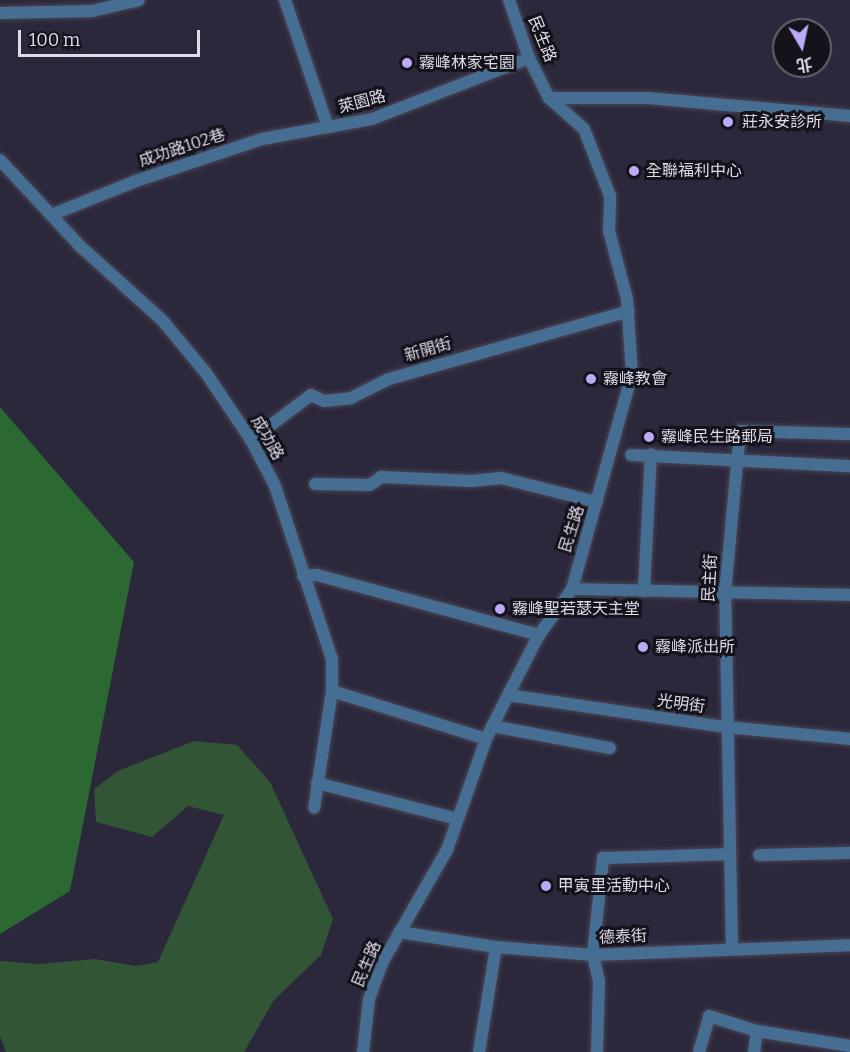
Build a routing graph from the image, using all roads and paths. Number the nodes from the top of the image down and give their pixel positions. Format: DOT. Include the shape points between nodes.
graph roads {
  1 [pos="139,0"];
  2 [pos="285,0"];
  3 [pos="509,0"];
  4 [pos="0,12"];
  5 [pos="529,58"];
  6 [pos="549,98"];
  7 [pos="850,116"];
  8 [pos="328,127"];
  9 [pos="0,160"];
  10 [pos="51,214"];
  11 [pos="629,311"];
  12 [pos="850,434"];
  13 [pos="251,440"];
  14 [pos="651,454"];
  15 [pos="631,455"];
  16 [pos="735,461"];
  17 [pos="850,466"];
  18 [pos="315,484"];
  19 [pos="597,502"];
  20 [pos="303,576"];
  21 [pos="572,589"];
  22 [pos="644,591"];
  23 [pos="725,592"];
  24 [pos="850,595"];
  25 [pos="539,635"];
  26 [pos="332,691"];
  27 [pos="508,695"];
  28 [pos="492,726"];
  29 [pos="726,727"];
  30 [pos="486,739"];
  31 [pos="850,739"];
  32 [pos="610,748"];
  33 [pos="317,783"];
  34 [pos="314,808"];
  35 [pos="457,819"];
  36 [pos="850,853"];
  37 [pos="728,854"];
  38 [pos="759,855"];
  39 [pos="399,932"];
  40 [pos="850,945"];
  41 [pos="496,947"];
  42 [pos="732,948"];
  43 [pos="593,956"];
  44 [pos="757,1031"];
  45 [pos="850,1046"];
  46 [pos="363,1052"];
  47 [pos="479,1052"];
  48 [pos="597,1052"];
  49 [pos="699,1052"];
  50 [pos="754,1052"];
  1 -- 4 [label="street" via="92,11"];
  2 -- 8 [label="street, 萊園路"];
  3 -- 5 [label="street, 民生路"];
  5 -- 6 [label="street, 民生路"];
  5 -- 8 [label="street, 萊園路" via="372,119"];
  6 -- 7 [label="street" via="648,98"];
  6 -- 11 [label="street, 民生路" via="584,129 600,166 610,196 609,231"];
  8 -- 10 [label="street, 成功路102巷" via="262,139"];
  9 -- 10 [label="street, 成功路"];
  10 -- 13 [label="street, 成功路" via="162,320 206,373"];
  11 -- 13 [label="street, 新開街" via="389,379 351,398 324,401 310,396"];
  11 -- 19 [label="street, 民生路" via="632,374"];
  12 -- 16 [label="street, 民主街" via="740,431"];
  13 -- 20 [label="street, 成功路" via="274,486"];
  14 -- 15 [label="street"];
  14 -- 16 [label="street"];
  14 -- 22 [label="street"];
  16 -- 17 [label="street"];
  16 -- 23 [label="street, 民主街"];
  18 -- 19 [label="street" via="370,485 381,477 472,481 501,477"];
  19 -- 21 [label="street, 民生路"];
  20 -- 25 [label="street" via="316,574"];
  20 -- 26 [label="street, 成功路" via="318,608 332,658"];
  21 -- 22 [label="street"];
  21 -- 25 [label="street, 民生路"];
  22 -- 23 [label="street"];
  23 -- 24 [label="street"];
  23 -- 29 [label="street, 民主街"];
  25 -- 27 [label="street, 民生路"];
  26 -- 30 [label="street"];
  26 -- 33 [label="street, 成功路"];
  27 -- 28 [label="street, 民生路"];
  27 -- 29 [label="street, 光明街"];
  28 -- 30 [label="street, 民生路"];
  28 -- 32 [label="street"];
  29 -- 31 [label="street, 光明街"];
  29 -- 37 [label="street, 民主街"];
  30 -- 35 [label="street, 民生路"];
  33 -- 34 [label="street, 成功路"];
  33 -- 35 [label="street"];
  35 -- 39 [label="street, 民生路" via="447,850"];
  36 -- 38 [label="street"];
  37 -- 42 [label="street, 民主街"];
  37 -- 43 [label="street" via="603,858"];
  39 -- 41 [label="street, 德泰街"];
  39 -- 46 [label="street, 民生路" via="369,999"];
  40 -- 42 [label="street, 德泰街"];
  41 -- 43 [label="street, 德泰街"];
  41 -- 47 [label="street"];
  42 -- 43 [label="street, 德泰街"];
  43 -- 48 [label="street" via="599,981"];
  44 -- 45 [label="street"];
  44 -- 49 [label="street" via="709,1016"];
  44 -- 50 [label="street"];
}
